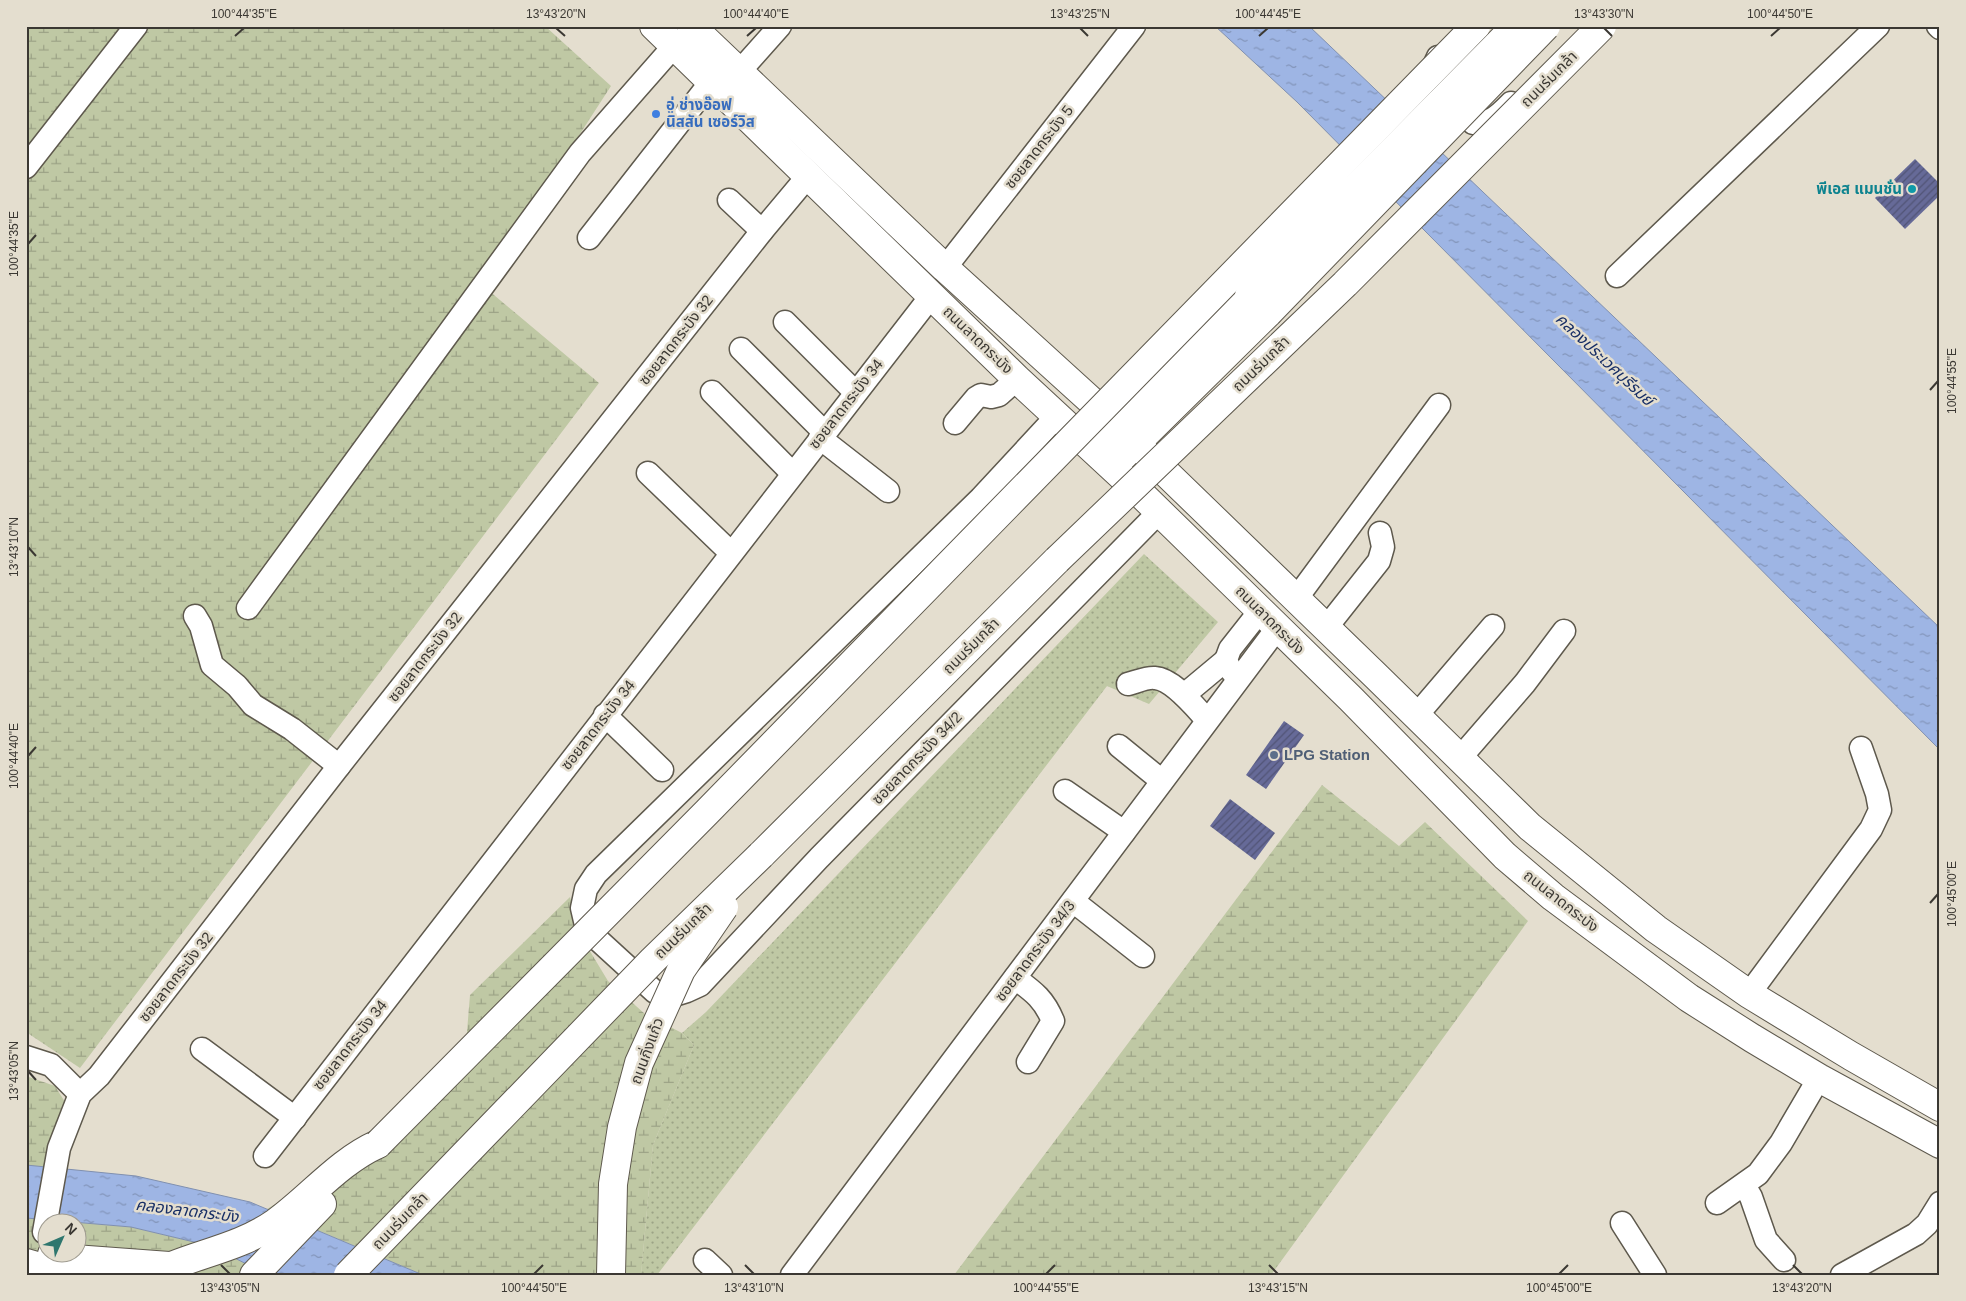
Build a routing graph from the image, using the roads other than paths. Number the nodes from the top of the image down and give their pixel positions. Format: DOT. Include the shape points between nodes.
graph roads {
  1 [pos="136,26"];
  2 [pos="654,26"];
  3 [pos="780,26"];
  4 [pos="1134,26"];
  5 [pos="1466,26"];
  6 [pos="1476,26"];
  7 [pos="1516,26"];
  8 [pos="1546,26"];
  9 [pos="1587,26"];
  10 [pos="1602,26"];
  11 [pos="1878,26"];
  12 [pos="682,36"];
  13 [pos="738,72"];
  14 [pos="711,82"];
  15 [pos="26,167"];
  16 [pos="808,176"];
  17 [pos="729,200"];
  18 [pos="762,231"];
  19 [pos="589,238"];
  20 [pos="945,268"];
  21 [pos="1617,276"];
  22 [pos="932,295"];
  23 [pos="1258,305"];
  24 [pos="786,322"];
  25 [pos="741,349"];
  26 [pos="1017,378"];
  27 [pos="712,392"];
  28 [pos="855,392"];
  29 [pos="1438,404"];
  30 [pos="1057,416"];
  31 [pos="955,423"];
  32 [pos="822,435"];
  33 [pos="1128,436"];
  34 [pos="1105,460"];
  35 [pos="648,473"];
  36 [pos="792,473"];
  37 [pos="888,491"];
  38 [pos="1158,512"];
  39 [pos="1380,533"];
  40 [pos="731,553"];
  41 [pos="1296,599"];
  42 [pos="248,608"];
  43 [pos="195,616"];
  44 [pos="1269,619"];
  45 [pos="1493,626"];
  46 [pos="1326,628"];
  47 [pos="1564,631"];
  48 [pos="1226,660"];
  49 [pos="1238,679"];
  50 [pos="1128,684"];
  51 [pos="1184,695"];
  52 [pos="605,716"];
  53 [pos="1416,716"];
  54 [pos="1207,720"];
  55 [pos="1119,746"];
  56 [pos="1861,748"];
  57 [pos="1460,758"];
  58 [pos="339,766"];
  59 [pos="662,770"];
  60 [pos="1162,781"];
  61 [pos="1065,791"];
  62 [pos="1530,827"];
  63 [pos="1124,832"];
  64 [pos="761,855"];
  65 [pos="1505,856"];
  66 [pos="1073,901"];
  67 [pos="1143,956"];
  68 [pos="1015,978"];
  69 [pos="1749,994"];
  70 [pos="202,1049"];
  71 [pos="26,1057"];
  72 [pos="1028,1062"];
  73 [pos="1819,1078"];
  74 [pos="80,1094"];
  75 [pos="1940,1106"];
  76 [pos="295,1118"];
  77 [pos="378,1144"];
  78 [pos="1940,1144"];
  79 [pos="266,1156"];
  80 [pos="1744,1185"];
  81 [pos="1940,1202"];
  82 [pos="1717,1204"];
  83 [pos="48,1214"];
  84 [pos="1622,1223"];
  85 [pos="1784,1260"];
  86 [pos="88,1261"];
  87 [pos="26,1263"];
  88 [pos="160,1270"];
  89 [pos="75,1275"];
  90 [pos="254,1275"];
  91 [pos="348,1275"];
  92 [pos="611,1275"];
  93 [pos="792,1275"];
  94 [pos="1655,1275"];
  95 [pos="1842,1275"];
  1 -- 15 [label="street"];
  2 -- 12 [label="main road, ถนนลาดกระบัง"];
  3 -- 13 [label="street"];
  4 -- 20 [label="street, ซอยลาดกระบัง 5"];
  5 -- 9 [label="street" via="1438,56 1432,70 1435,85 1473,123 1484,124 1497,117"];
  6 -- 77 [label="main road, bridge"];
  7 -- 23 [label="main road, bridge"];
  8 -- 23 [label="main road, bridge"];
  10 -- 64 [label="main road, ถนนร่มเกล้า, bridge" via="1345,284 1057,560"];
  11 -- 21 [label="street"];
  12 -- 13 [label="main road, ถนนลาดกระบัง"];
  12 -- 14 [label="main road, ถนนลาดกระบัง"];
  12 -- 42 [label="street" via="580,153"];
  13 -- 20 [label="main road, ถนนลาดกระบัง"];
  14 -- 16 [label="main road, ถนนลาดกระบัง"];
  14 -- 19 [label="street"];
  16 -- 18 [label="street, ซอยลาดกระบัง 32"];
  16 -- 22 [label="main road, ถนนลาดกระบัง"];
  17 -- 18 [label="street"];
  18 -- 58 [label="street, ซอยลาดกระบัง 32"];
  20 -- 33 [label="main road, ถนนลาดกระบัง"];
  22 -- 26 [label="main road, ถนนลาดกระบัง"];
  22 -- 28 [label="street, ซอยลาดกระบัง 34"];
  23 -- 33 [label="main road"];
  24 -- 28 [label="street"];
  25 -- 32 [label="street"];
  26 -- 30 [label="main road, ถนนลาดกระบัง"];
  26 -- 31 [label="street" via="999,395 976,398"];
  27 -- 36 [label="street"];
  28 -- 32 [label="street, ซอยลาดกระบัง 34"];
  29 -- 41 [label="street"];
  30 -- 34 [label="main road, ถนนลาดกระบัง"];
  30 -- 38 [label="street, ซอยลาดกระบัง 34/2" via="981,498 596,874 586,889 582,908 585,921 596,938 655,992 671,996 700,985 819,858"];
  32 -- 36 [label="street, ซอยลาดกระบัง 34"];
  32 -- 37 [label="street"];
  33 -- 34 [label="main road"];
  33 -- 41 [label="main road, ถนนลาดกระบัง"];
  34 -- 38 [label="main road, ถนนลาดกระบัง"];
  35 -- 40 [label="street"];
  36 -- 40 [label="street, ซอยลาดกระบัง 34"];
  38 -- 44 [label="main road, ถนนลาดกระบัง"];
  39 -- 46 [label="street" via="1383,548 1379,561"];
  40 -- 52 [label="street, ซอยลาดกระบัง 34"];
  41 -- 46 [label="main road, ถนนลาดกระบัง"];
  43 -- 58 [label="street" via="212,665 253,704 292,728"];
  44 -- 48 [label="street" via="1230,649"];
  44 -- 49 [label="street, ซอยลาดกระบัง 34/3"];
  44 -- 65 [label="main road, ถนนลาดกระบัง"];
  45 -- 53 [label="street"];
  46 -- 53 [label="main road, ถนนลาดกระบัง"];
  47 -- 57 [label="street" via="1525,683"];
  48 -- 49 [label="street"];
  48 -- 51 [label="street"];
  49 -- 54 [label="street, ซอยลาดกระบัง 34/3"];
  50 -- 51 [label="street" via="1154,677 1166,680"];
  51 -- 54 [label="street"];
  52 -- 59 [label="street"];
  52 -- 76 [label="street, ซอยลาดกระบัง 34"];
  53 -- 57 [label="main road, ถนนลาดกระบัง"];
  54 -- 60 [label="street, ซอยลาดกระบัง 34/3"];
  55 -- 60 [label="street"];
  56 -- 69 [label="street" via="1880,810 1871,828"];
  57 -- 62 [label="main road, ถนนลาดกระบัง"];
  58 -- 74 [label="street, ซอยลาดกระบัง 32" via="99,1076"];
  60 -- 63 [label="street, ซอยลาดกระบัง 34/3"];
  61 -- 63 [label="street"];
  62 -- 65 [label="main road"];
  62 -- 69 [label="main road, ถนนลาดกระบัง" via="1656,929"];
  63 -- 66 [label="street, ซอยลาดกระบัง 34/3"];
  64 -- 91 [label="main road, ถนนร่มเกล้า, bridge" via="653,960"];
  64 -- 92 [label="main road, ถนนกิ่งแก้ว, bridge" via="681,970 639,1063 622,1127 612,1184"];
  65 -- 73 [label="main road, ถนนลาดกระบัง" via="1553,897 1689,998"];
  66 -- 67 [label="street"];
  66 -- 68 [label="street, ซอยลาดกระบัง 34/3"];
  68 -- 72 [label="street" via="1038,995 1053,1021"];
  68 -- 93 [label="street, ซอยลาดกระบัง 34/3"];
  69 -- 75 [label="main road, ถนนลาดกระบัง"];
  70 -- 76 [label="street"];
  71 -- 74 [label="street" via="50,1064"];
  73 -- 78 [label="main road, ถนนลาดกระบัง"];
  73 -- 80 [label="street" via="1781,1143 1758,1174"];
  74 -- 83 [label="street, ซอยลาดกระบัง 32" via="59,1148"];
  76 -- 79 [label="street, ซอยลาดกระบัง 34"];
  77 -- 88 [label="main road" via="349,1161 275,1223 238,1244"];
  77 -- 90 [label="main road"];
  80 -- 82 [label="street"];
  80 -- 85 [label="street" via="1766,1240"];
  81 -- 95 [label="street" via="1927,1224 1916,1234"];
  84 -- 94 [label="street"];
  86 -- 88 [label="main road" via="148,1263"];
  87 -- 89 [label="main road"];
}
